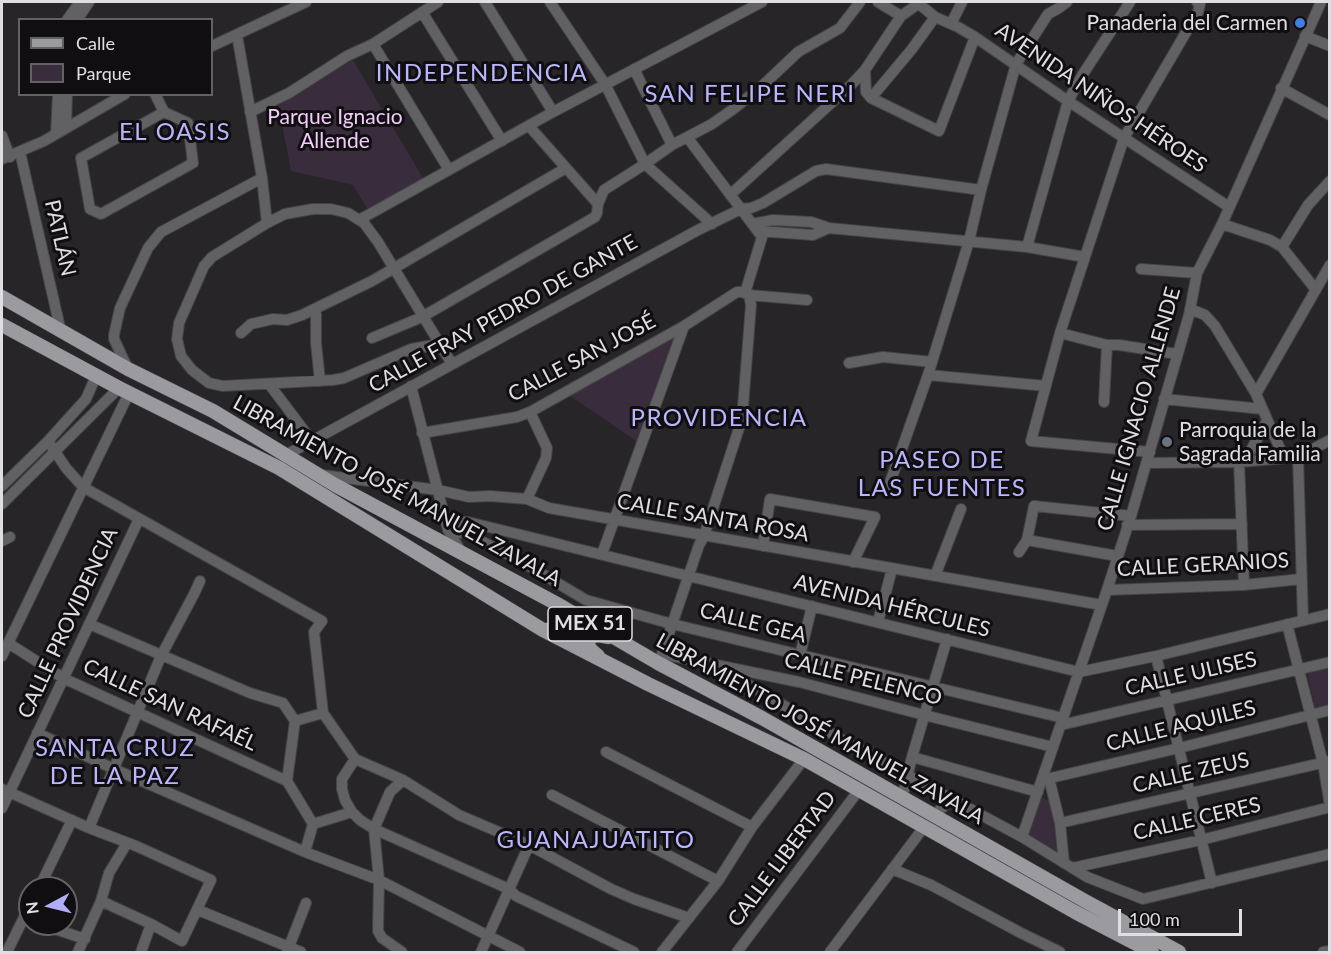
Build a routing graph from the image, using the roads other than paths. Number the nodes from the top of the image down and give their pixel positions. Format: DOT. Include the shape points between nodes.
graph roads {
  1 [pos="80,2"];
  2 [pos="89,2"];
  3 [pos="306,2"];
  4 [pos="438,2"];
  5 [pos="485,2"];
  6 [pos="550,2"];
  7 [pos="762,2"];
  8 [pos="860,2"];
  9 [pos="878,2"];
  10 [pos="962,2"];
  11 [pos="1130,2"];
  12 [pos="1197,2"];
  13 [pos="1321,2"];
  14 [pos="920,3"];
  15 [pos="1061,4"];
  16 [pos="422,12"];
  17 [pos="902,16"];
  18 [pos="935,17"];
  19 [pos="68,18"];
  20 [pos="78,18"];
  21 [pos="951,24"];
  22 [pos="237,35"];
  23 [pos="1305,36"];
  24 [pos="975,37"];
  25 [pos="373,44"];
  26 [pos="213,46"];
  27 [pos="1329,46"];
  28 [pos="1016,64"];
  29 [pos="634,69"];
  30 [pos="866,70"];
  31 [pos="605,84"];
  32 [pos="1281,88"];
  33 [pos="58,96"];
  34 [pos="67,96"];
  35 [pos="122,96"];
  36 [pos="156,96"];
  37 [pos="871,98"];
  38 [pos="1068,102"];
  39 [pos="164,112"];
  40 [pos="250,112"];
  41 [pos="553,112"];
  42 [pos="1329,116"];
  43 [pos="529,126"];
  44 [pos="61,131"];
  45 [pos="2,136"];
  46 [pos="687,137"];
  47 [pos="1124,138"];
  48 [pos="502,141"];
  49 [pos="672,145"];
  50 [pos="20,152"];
  51 [pos="6,158"];
  52 [pos="645,164"];
  53 [pos="566,168"];
  54 [pos="449,170"];
  55 [pos="262,178"];
  56 [pos="1329,181"];
  57 [pos="981,190"];
  58 [pos="730,195"];
  59 [pos="598,204"];
  60 [pos="1229,207"];
  61 [pos="741,209"];
  62 [pos="359,220"];
  63 [pos="267,223"];
  64 [pos="712,224"];
  65 [pos="1222,224"];
  66 [pos="755,228"];
  67 [pos="969,241"];
  68 [pos="1282,246"];
  69 [pos="1027,247"];
  70 [pos="1085,257"];
  71 [pos="1329,266"];
  72 [pos="394,269"];
  73 [pos="1141,269"];
  74 [pos="1197,273"];
  75 [pos="1316,290"];
  76 [pos="747,294"];
  77 [pos="2,297"];
  78 [pos="807,300"];
  79 [pos="316,309"];
  80 [pos="1190,309"];
  81 [pos="34,316"];
  82 [pos="423,317"];
  83 [pos="2,325"];
  84 [pos="684,326"];
  85 [pos="61,332"];
  86 [pos="241,333"];
  87 [pos="1060,333"];
  88 [pos="19,334"];
  89 [pos="372,338"];
  90 [pos="439,344"];
  91 [pos="1107,345"];
  92 [pos="1178,354"];
  93 [pos="932,362"];
  94 [pos="849,363"];
  95 [pos="452,364"];
  96 [pos="128,369"];
  97 [pos="928,375"];
  98 [pos="96,376"];
  99 [pos="320,381"];
  100 [pos="269,384"];
  101 [pos="411,386"];
  102 [pos="1046,386"];
  103 [pos="124,390"];
  104 [pos="1256,394"];
  105 [pos="1164,399"];
  106 [pos="1104,402"];
  107 [pos="1262,409"];
  108 [pos="530,412"];
  109 [pos="1267,421"];
  110 [pos="422,433"];
  111 [pos="1329,440"];
  112 [pos="48,441"];
  113 [pos="312,441"];
  114 [pos="54,451"];
  115 [pos="286,455"];
  116 [pos="1298,457"];
  117 [pos="1148,458"];
  118 [pos="1284,458"];
  119 [pos="1242,461"];
  120 [pos="20,468"];
  121 [pos="318,474"];
  122 [pos="29,477"];
  123 [pos="3,484"];
  124 [pos="82,487"];
  125 [pos="438,490"];
  126 [pos="886,491"];
  127 [pos="527,499"];
  128 [pos="2,504"];
  129 [pos="960,509"];
  130 [pos="139,519"];
  131 [pos="615,520"];
  132 [pos="1129,521"];
  133 [pos="1242,524"];
  134 [pos="447,526"];
  135 [pos="704,536"];
  136 [pos="1027,540"];
  137 [pos="763,546"];
  138 [pos="1019,552"];
  139 [pos="462,554"];
  140 [pos="602,554"];
  141 [pos="1117,556"];
  142 [pos="853,562"];
  143 [pos="892,569"];
  144 [pos="688,576"];
  145 [pos="935,576"];
  146 [pos="1301,579"];
  147 [pos="200,580"];
  148 [pos="1244,585"];
  149 [pos="1107,590"];
  150 [pos="559,605"];
  151 [pos="1102,605"];
  152 [pos="812,606"];
  153 [pos="1329,614"];
  154 [pos="1303,620"];
  155 [pos="878,622"];
  156 [pos="89,624"];
  157 [pos="672,624"];
  158 [pos="1287,624"];
  159 [pos="543,630"];
  160 [pos="614,638"];
  161 [pos="947,639"];
  162 [pos="8,643"];
  163 [pos="800,655"];
  164 [pos="2,656"];
  165 [pos="161,656"];
  166 [pos="1156,656"];
  167 [pos="660,658"];
  168 [pos="604,661"];
  169 [pos="1329,662"];
  170 [pos="713,664"];
  171 [pos="1297,669"];
  172 [pos="1078,672"];
  173 [pos="63,678"];
  174 [pos="933,687"];
  175 [pos="1167,700"];
  176 [pos="1329,710"];
  177 [pos="138,712"];
  178 [pos="323,713"];
  179 [pos="924,715"];
  180 [pos="1311,715"];
  181 [pos="295,721"];
  182 [pos="1062,721"];
  183 [pos="37,733"];
  184 [pos="1053,747"];
  185 [pos="1179,748"];
  186 [pos="606,752"];
  187 [pos="912,757"];
  188 [pos="355,759"];
  189 [pos="804,759"];
  190 [pos="1326,762"];
  191 [pos="114,769"];
  192 [pos="907,775"];
  193 [pos="1046,779"];
  194 [pos="404,780"];
  195 [pos="287,781"];
  196 [pos="859,790"];
  197 [pos="5,791"];
  198 [pos="1038,792"];
  199 [pos="1190,793"];
  200 [pos="552,795"];
  201 [pos="902,798"];
  202 [pos="952,799"];
  203 [pos="1329,806"];
  204 [pos="2,808"];
  205 [pos="352,812"];
  206 [pos="933,816"];
  207 [pos="72,820"];
  208 [pos="1060,823"];
  209 [pos="313,824"];
  210 [pos="752,827"];
  211 [pos="924,827"];
  212 [pos="89,828"];
  213 [pos="374,829"];
  214 [pos="1022,837"];
  215 [pos="1201,840"];
  216 [pos="127,843"];
  217 [pos="529,845"];
  218 [pos="305,852"];
  219 [pos="1329,854"];
  220 [pos="1068,866"];
  221 [pos="892,869"];
  222 [pos="45,876"];
  223 [pos="378,880"];
  224 [pos="718,881"];
  225 [pos="1212,883"];
  226 [pos="509,889"];
  227 [pos="101,901"];
  228 [pos="306,903"];
  229 [pos="198,910"];
  230 [pos="689,918"];
  231 [pos="151,924"];
  232 [pos="18,934"];
  233 [pos="76,936"];
  234 [pos="488,936"];
  235 [pos="85,939"];
  236 [pos="288,950"];
  237 [pos="1329,951"];
  238 [pos="7,952"];
  239 [pos="78,952"];
  240 [pos="141,952"];
  241 [pos="301,952"];
  242 [pos="402,952"];
  243 [pos="481,952"];
  244 [pos="520,952"];
  245 [pos="634,952"];
  246 [pos="662,952"];
  247 [pos="736,952"];
  248 [pos="830,952"];
  249 [pos="1060,952"];
  250 [pos="1152,952"];
  251 [pos="1179,952"];
  252 [pos="1323,952"];
  1 -- 19 [label="street"];
  2 -- 20 [label="street"];
  3 -- 22 [label="street"];
  4 -- 16 [label="street"];
  5 -- 41 [label="street"];
  6 -- 31 [label="street"];
  7 -- 29 [label="street"];
  8 -- 46 [label="street" via="840,28 798,52 732,110"];
  9 -- 17 [label="street"];
  10 -- 21 [label="street"];
  11 -- 38 [label="street"];
  12 -- 47 [label="street" via="1198,12"];
  13 -- 23 [label="street, CALLE IGNACIO ALLENDE"];
  14 -- 17 [label="street"];
  14 -- 18 [label="street, AVENIDA NIÑOS HÉROES"];
  15 -- 28 [label="street" via="1048,14"];
  16 -- 25 [label="street"];
  16 -- 48 [label="street"];
  17 -- 30 [label="street"];
  18 -- 21 [label="street, AVENIDA NIÑOS HÉROES"];
  18 -- 37 [label="street"];
  21 -- 24 [label="street, AVENIDA NIÑOS HÉROES"];
  22 -- 26 [label="street"];
  22 -- 40 [label="street"];
  23 -- 27 [label="street"];
  23 -- 32 [label="street, CALLE IGNACIO ALLENDE"];
  24 -- 28 [label="street, AVENIDA NIÑOS HÉROES"];
  24 -- 37 [label="street" via="939,131"];
  25 -- 40 [label="street"];
  25 -- 54 [label="street"];
  28 -- 38 [label="street, AVENIDA NIÑOS HÉROES"];
  28 -- 57 [label="street"];
  29 -- 31 [label="street"];
  29 -- 49 [label="street"];
  30 -- 37 [label="street" via="866,92"];
  30 -- 58 [label="street"];
  31 -- 41 [label="street"];
  31 -- 52 [label="street"];
  32 -- 42 [label="street"];
  32 -- 60 [label="street, CALLE IGNACIO ALLENDE"];
  33 -- 44 [label="street"];
  34 -- 44 [label="street"];
  35 -- 44 [label="street"];
  36 -- 39 [label="street"];
  38 -- 47 [label="street, AVENIDA NIÑOS HÉROES"];
  38 -- 69 [label="street"];
  39 -- 39 [label="street" via="81,158 90,209 101,214 193,163 188,123"];
  40 -- 55 [label="street"];
  41 -- 43 [label="street"];
  43 -- 48 [label="street"];
  43 -- 53 [label="street"];
  44 -- 50 [label="street"];
  45 -- 51 [label="street"];
  46 -- 49 [label="street"];
  46 -- 58 [label="street"];
  47 -- 60 [label="street, AVENIDA NIÑOS HÉROES"];
  47 -- 70 [label="street"];
  48 -- 54 [label="street"];
  49 -- 52 [label="street"];
  50 -- 51 [label="street"];
  50 -- 85 [label="street, PATLÁN"];
  52 -- 59 [label="street" via="604,190"];
  52 -- 64 [label="street"];
  53 -- 59 [label="street"];
  53 -- 72 [label="street"];
  54 -- 62 [label="street"];
  55 -- 63 [label="street"];
  55 -- 96 [label="street" via="161,232 148,248 120,308 114,334"];
  56 -- 68 [label="street"];
  57 -- 61 [label="street, CALLE FRAY PEDRO DE GANTE" via="826,169 763,203"];
  57 -- 67 [label="street"];
  58 -- 61 [label="street"];
  59 -- 82 [label="street" via="595,217"];
  60 -- 65 [label="street, CALLE IGNACIO ALLENDE"];
  61 -- 64 [label="street, CALLE FRAY PEDRO DE GANTE"];
  61 -- 66 [label="street"];
  62 -- 63 [label="street" via="348,213 313,209 285,214"];
  62 -- 72 [label="street"];
  63 -- 100 [label="street" via="212,257 204,267 179,323 177,339 181,356 209,382 223,386"];
  64 -- 95 [label="street, CALLE FRAY PEDRO DE GANTE"];
  65 -- 68 [label="street"];
  65 -- 74 [label="street, CALLE IGNACIO ALLENDE"];
  66 -- 67 [label="street" via="772,220 811,222 828,228"];
  66 -- 76 [label="street" via="762,237"];
  67 -- 69 [label="street"];
  67 -- 93 [label="street"];
  68 -- 75 [label="street"];
  69 -- 70 [label="street"];
  70 -- 87 [label="street"];
  71 -- 75 [label="street"];
  72 -- 79 [label="street"];
  72 -- 82 [label="street"];
  73 -- 74 [label="street"];
  74 -- 80 [label="street, CALLE IGNACIO ALLENDE"];
  75 -- 104 [label="street"];
  76 -- 78 [label="street"];
  76 -- 84 [label="street, CALLE SAN JOSÉ" via="737,292"];
  76 -- 135 [label="street" via="752,305 742,419"];
  77 -- 81 [label="main road, LIBRAMIENTO JOSÉ MANUEL ZAVALA / MEX 51"];
  79 -- 86 [label="street" via="287,320 251,324"];
  79 -- 99 [label="street"];
  80 -- 92 [label="street, CALLE IGNACIO ALLENDE"];
  80 -- 104 [label="street" via="1205,315 1215,326"];
  81 -- 85 [label="main road, LIBRAMIENTO JOSÉ MANUEL ZAVALA / MEX 51"];
  81 -- 88 [label="main road" via="20,321"];
  82 -- 89 [label="street"];
  82 -- 90 [label="street"];
  83 -- 88 [label="main road, LIBRAMIENTO JOSÉ MANUEL ZAVALA / MEX 51"];
  84 -- 108 [label="street, CALLE SAN JOSÉ"];
  84 -- 131 [label="street"];
  85 -- 96 [label="main road, LIBRAMIENTO JOSÉ MANUEL ZAVALA / MEX 51"];
  87 -- 91 [label="street"];
  87 -- 102 [label="street"];
  88 -- 98 [label="main road, LIBRAMIENTO JOSÉ MANUEL ZAVALA / MEX 51"];
  90 -- 95 [label="street"];
  90 -- 99 [label="street" via="411,349 345,378"];
  91 -- 92 [label="street"];
  91 -- 106 [label="street"];
  92 -- 105 [label="street, CALLE IGNACIO ALLENDE"];
  93 -- 94 [label="street" via="883,357"];
  93 -- 97 [label="street"];
  95 -- 101 [label="street, CALLE FRAY PEDRO DE GANTE"];
  96 -- 115 [label="main road, LIBRAMIENTO JOSÉ MANUEL ZAVALA / MEX 51" via="213,411"];
  97 -- 102 [label="street"];
  97 -- 126 [label="street"];
  98 -- 103 [label="main road, LIBRAMIENTO JOSÉ MANUEL ZAVALA / MEX 51"];
  98 -- 112 [label="street" via="86,399"];
  99 -- 100 [label="street"];
  100 -- 113 [label="street"];
  101 -- 110 [label="street"];
  101 -- 113 [label="street, CALLE FRAY PEDRO DE GANTE"];
  102 -- 117 [label="street" via="1031,441"];
  103 -- 114 [label="street"];
  103 -- 124 [label="street"];
  103 -- 159 [label="main road, LIBRAMIENTO JOSÉ MANUEL ZAVALA / MEX 51" via="279,468"];
  104 -- 107 [label="street"];
  105 -- 107 [label="street"];
  105 -- 117 [label="street, CALLE IGNACIO ALLENDE"];
  107 -- 109 [label="street"];
  108 -- 110 [label="street, CALLE SAN JOSÉ"];
  108 -- 127 [label="street" via="547,448"];
  109 -- 118 [label="street"];
  109 -- 119 [label="street"];
  110 -- 125 [label="street"];
  111 -- 116 [label="street"];
  112 -- 114 [label="street"];
  112 -- 120 [label="street"];
  113 -- 115 [label="street, CALLE FRAY PEDRO DE GANTE"];
  114 -- 122 [label="street"];
  114 -- 124 [label="street"];
  115 -- 121 [label="main road, LIBRAMIENTO JOSÉ MANUEL ZAVALA / MEX 51"];
  116 -- 118 [label="street"];
  116 -- 146 [label="street"];
  117 -- 119 [label="street"];
  117 -- 132 [label="street, CALLE IGNACIO ALLENDE"];
  118 -- 119 [label="street"];
  119 -- 133 [label="street"];
  120 -- 122 [label="street"];
  120 -- 123 [label="street"];
  121 -- 125 [label="street, CALLE SANTA ROSA"];
  121 -- 139 [label="main road, LIBRAMIENTO JOSÉ MANUEL ZAVALA / MEX 51"];
  122 -- 128 [label="street"];
  124 -- 130 [label="street"];
  124 -- 162 [label="street"];
  125 -- 127 [label="street, CALLE SANTA ROSA" via="469,497"];
  125 -- 134 [label="street"];
  127 -- 131 [label="street, CALLE SANTA ROSA" via="549,508"];
  129 -- 145 [label="street"];
  130 -- 156 [label="street, CALLE PROVIDENCIA"];
  130 -- 178 [label="street" via="322,621 314,632"];
  131 -- 135 [label="street, CALLE SANTA ROSA"];
  131 -- 140 [label="street"];
  132 -- 133 [label="street"];
  132 -- 136 [label="street" via="1034,506"];
  132 -- 141 [label="street, CALLE IGNACIO ALLENDE"];
  133 -- 148 [label="street"];
  134 -- 139 [label="street"];
  134 -- 140 [label="street, AVENIDA HÉRCULES" via="468,522"];
  134 -- 157 [label="street, CALLE GEA" via="517,559 586,600"];
  135 -- 137 [label="street, CALLE SANTA ROSA"];
  135 -- 144 [label="street"];
  136 -- 138 [label="street"];
  136 -- 141 [label="street"];
  137 -- 142 [label="street, CALLE SANTA ROSA"];
  137 -- 142 [label="street" via="770,499 875,517"];
  139 -- 150 [label="main road, LIBRAMIENTO JOSÉ MANUEL ZAVALA / MEX 51"];
  140 -- 144 [label="street, AVENIDA HÉRCULES"];
  141 -- 149 [label="street, CALLE IGNACIO ALLENDE"];
  142 -- 143 [label="street, CALLE SANTA ROSA"];
  143 -- 145 [label="street, CALLE SANTA ROSA"];
  143 -- 155 [label="street"];
  144 -- 152 [label="street, AVENIDA HÉRCULES"];
  144 -- 157 [label="street"];
  145 -- 151 [label="street, CALLE SANTA ROSA"];
  146 -- 148 [label="street, CALLE GERANIOS"];
  146 -- 154 [label="street"];
  147 -- 165 [label="street"];
  148 -- 149 [label="street, CALLE GERANIOS"];
  149 -- 151 [label="street, CALLE IGNACIO ALLENDE"];
  150 -- 159 [label="main road" via="566,615 566,626"];
  150 -- 160 [label="main road, LIBRAMIENTO JOSÉ MANUEL ZAVALA / MEX 51"];
  151 -- 172 [label="street, CALLE IGNACIO ALLENDE"];
  152 -- 155 [label="street, AVENIDA HÉRCULES"];
  152 -- 163 [label="street"];
  153 -- 154 [label="street, AVENIDA HÉRCULES"];
  154 -- 158 [label="street, AVENIDA HÉRCULES"];
  155 -- 161 [label="street, AVENIDA HÉRCULES"];
  156 -- 165 [label="street"];
  156 -- 173 [label="street, CALLE PROVIDENCIA"];
  157 -- 163 [label="street, CALLE GEA"];
  157 -- 167 [label="street"];
  158 -- 166 [label="street, AVENIDA HÉRCULES"];
  158 -- 171 [label="street"];
  159 -- 168 [label="main road, LIBRAMIENTO JOSÉ MANUEL ZAVALA / MEX 51"];
  160 -- 167 [label="main road, LIBRAMIENTO JOSÉ MANUEL ZAVALA / MEX 51"];
  160 -- 168 [label="main road" via="597,635 587,641"];
  161 -- 172 [label="street, AVENIDA HÉRCULES"];
  161 -- 174 [label="street"];
  162 -- 164 [label="street"];
  162 -- 173 [label="street, CALLE SAN RAFAÉL"];
  163 -- 174 [label="street, CALLE GEA"];
  165 -- 177 [label="street"];
  165 -- 181 [label="street" via="283,703"];
  166 -- 172 [label="street, AVENIDA HÉRCULES"];
  166 -- 175 [label="street"];
  167 -- 170 [label="street, CALLE PELENCO"];
  167 -- 201 [label="main road, LIBRAMIENTO JOSÉ MANUEL ZAVALA / MEX 51"];
  168 -- 189 [label="main road, LIBRAMIENTO JOSÉ MANUEL ZAVALA / MEX 51"];
  169 -- 171 [label="street, CALLE ULISES"];
  170 -- 179 [label="street, CALLE PELENCO"];
  170 -- 192 [label="street"];
  171 -- 175 [label="street, CALLE ULISES"];
  171 -- 180 [label="street"];
  172 -- 182 [label="street, CALLE IGNACIO ALLENDE"];
  173 -- 177 [label="street, CALLE SAN RAFAÉL"];
  173 -- 183 [label="street, CALLE PROVIDENCIA"];
  174 -- 179 [label="street"];
  174 -- 182 [label="street, CALLE GEA"];
  175 -- 182 [label="street, CALLE ULISES"];
  175 -- 185 [label="street"];
  176 -- 180 [label="street, CALLE AQUILES"];
  177 -- 191 [label="street"];
  177 -- 195 [label="street, CALLE SAN RAFAÉL"];
  178 -- 181 [label="street"];
  178 -- 188 [label="street"];
  179 -- 184 [label="street, CALLE PELENCO"];
  179 -- 187 [label="street"];
  180 -- 185 [label="street, CALLE AQUILES"];
  180 -- 190 [label="street"];
  181 -- 195 [label="street"];
  182 -- 184 [label="street, CALLE IGNACIO ALLENDE"];
  183 -- 191 [label="street"];
  183 -- 197 [label="street, CALLE PROVIDENCIA"];
  184 -- 193 [label="street, CALLE IGNACIO ALLENDE"];
  185 -- 193 [label="street, CALLE AQUILES"];
  185 -- 199 [label="street"];
  186 -- 210 [label="street"];
  187 -- 192 [label="street"];
  187 -- 198 [label="street"];
  188 -- 194 [label="street"];
  188 -- 205 [label="street" via="342,779 345,800"];
  189 -- 196 [label="main road, LIBRAMIENTO JOSÉ MANUEL ZAVALA / MEX 51"];
  189 -- 210 [label="street"];
  190 -- 199 [label="street, CALLE ZEUS"];
  190 -- 203 [label="street"];
  191 -- 212 [label="street"];
  191 -- 218 [label="street"];
  192 -- 201 [label="street"];
  192 -- 202 [label="street"];
  193 -- 198 [label="street, CALLE IGNACIO ALLENDE"];
  193 -- 208 [label="street"];
  194 -- 213 [label="street" via="390,792"];
  194 -- 217 [label="street" via="459,814"];
  195 -- 209 [label="street"];
  196 -- 211 [label="main road, LIBRAMIENTO JOSÉ MANUEL ZAVALA / MEX 51"];
  196 -- 247 [label="street, CALLE LIBERTAD"];
  197 -- 204 [label="street, CALLE PROVIDENCIA"];
  197 -- 207 [label="street"];
  198 -- 214 [label="street, CALLE IGNACIO ALLENDE"];
  199 -- 208 [label="street, CALLE ZEUS"];
  199 -- 215 [label="street"];
  200 -- 224 [label="street"];
  201 -- 206 [label="main road, LIBRAMIENTO JOSÉ MANUEL ZAVALA / MEX 51"];
  202 -- 206 [label="street"];
  202 -- 214 [label="street"];
  203 -- 215 [label="street, CALLE CERES"];
  205 -- 209 [label="street"];
  205 -- 213 [label="street"];
  206 -- 251 [label="main road, LIBRAMIENTO JOSÉ MANUEL ZAVALA / MEX 51"];
  207 -- 212 [label="street"];
  207 -- 222 [label="street"];
  208 -- 220 [label="street"];
  209 -- 218 [label="street"];
  210 -- 224 [label="street"];
  211 -- 221 [label="street"];
  211 -- 250 [label="main road, LIBRAMIENTO JOSÉ MANUEL ZAVALA / MEX 51"];
  212 -- 216 [label="street"];
  213 -- 223 [label="street"];
  213 -- 226 [label="street"];
  214 -- 220 [label="street"];
  215 -- 220 [label="street, CALLE CERES"];
  215 -- 225 [label="street"];
  216 -- 227 [label="street" via="109,873"];
  216 -- 229 [label="street" via="211,880"];
  217 -- 226 [label="street"];
  217 -- 230 [label="street" via="611,889"];
  218 -- 223 [label="street"];
  219 -- 225 [label="street"];
  220 -- 225 [label="street" via="1143,899"];
  221 -- 248 [label="street"];
  221 -- 249 [label="street"];
  223 -- 234 [label="street"];
  223 -- 242 [label="street" via="378,931"];
  224 -- 230 [label="street"];
  226 -- 234 [label="street"];
  226 -- 245 [label="street" via="516,896"];
  227 -- 231 [label="street"];
  227 -- 235 [label="street"];
  228 -- 236 [label="street"];
  229 -- 231 [label="street" via="182,941"];
  229 -- 236 [label="street"];
  230 -- 246 [label="street"];
  231 -- 240 [label="street"];
  232 -- 238 [label="street"];
  233 -- 235 [label="street"];
  234 -- 243 [label="street"];
  234 -- 244 [label="street"];
  235 -- 239 [label="street"];
  236 -- 241 [label="street"];
  237 -- 252 [label="street"];
}
